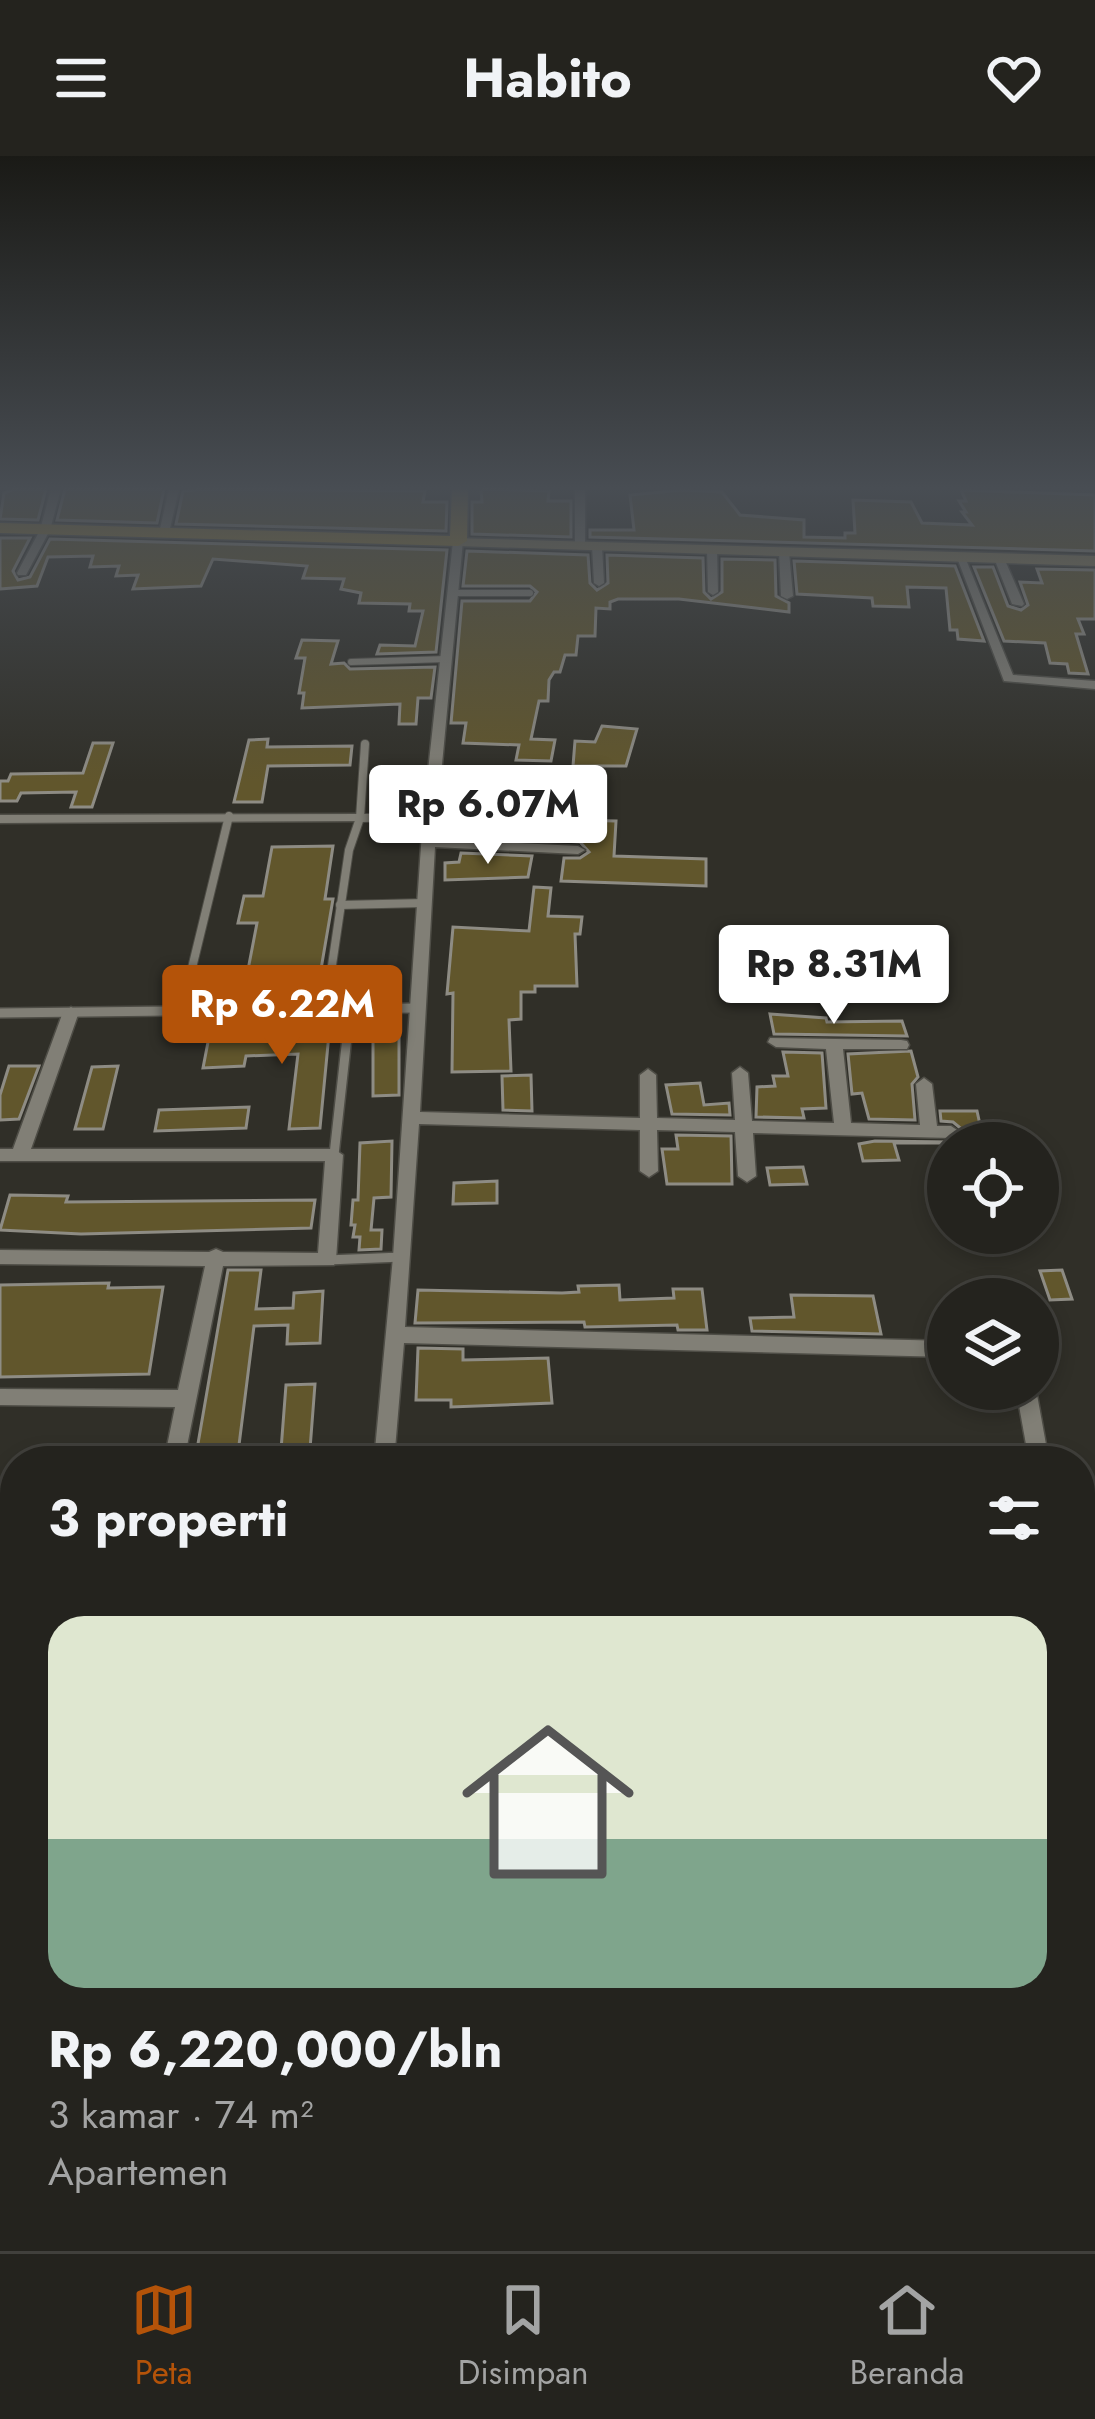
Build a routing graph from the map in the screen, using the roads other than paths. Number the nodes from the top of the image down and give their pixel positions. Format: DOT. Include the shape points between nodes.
graph roads {
  1 [pos="454,587"];
  2 [pos="712,587"];
  3 [pos="787,587"];
  4 [pos="972,587"];
  5 [pos="1011,587"];
  6 [pos="712,592"];
  7 [pos="454,593"];
  8 [pos="530,593"];
  9 [pos="788,596"];
  10 [pos="1018,604"];
  11 [pos="446,659"];
  12 [pos="351,662"];
  13 [pos="1095,686"];
  14 [pos="365,744"];
  15 [pos="229,816"];
  16 [pos="360,818"];
  17 [pos="430,818"];
  18 [pos="0,819"];
  19 [pos="429,844"];
  20 [pos="578,850"];
  21 [pos="424,903"];
  22 [pos="340,905"];
  23 [pos="326,1008"];
  24 [pos="418,1008"];
  25 [pos="350,1010"];
  26 [pos="182,1011"];
  27 [pos="71,1012"];
  28 [pos="0,1013"];
  29 [pos="776,1042"];
  30 [pos="834,1043"];
  31 [pos="901,1046"];
  32 [pos="740,1073"];
  33 [pos="648,1075"];
  34 [pos="924,1084"];
  35 [pos="412,1118"];
  36 [pos="928,1122"];
  37 [pos="649,1123"];
  38 [pos="742,1125"];
  39 [pos="843,1129"];
  40 [pos="927,1131"];
  41 [pos="10,1155"];
  42 [pos="334,1155"];
  43 [pos="649,1171"];
  44 [pos="747,1176"];
  45 [pos="216,1256"];
  46 [pos="0,1257"];
  47 [pos="402,1257"];
  48 [pos="327,1261"];
  49 [pos="393,1335"];
  50 [pos="927,1348"];
  51 [pos="0,1397"];
  52 [pos="187,1399"];
  53 [pos="1029,1410"];
  54 [pos="178,1446"];
  55 [pos="385,1446"];
  56 [pos="1036,1446"];
  1 -- 7 [label="street"];
  2 -- 6 [label="street"];
  3 -- 9 [label="street"];
  4 -- 13 [label="street" via="1008,678"];
  5 -- 10 [label="street"];
  7 -- 8 [label="lane"];
  7 -- 11 [label="street"];
  11 -- 12 [label="lane"];
  11 -- 17 [label="street"];
  14 -- 16 [label="lane"];
  15 -- 16 [label="street"];
  15 -- 18 [label="street"];
  15 -- 26 [label="lane"];
  16 -- 17 [label="lane"];
  16 -- 22 [label="lane"];
  17 -- 19 [label="street"];
  19 -- 20 [label="street"];
  19 -- 21 [label="street"];
  21 -- 22 [label="lane"];
  21 -- 24 [label="street"];
  22 -- 23 [label="lane"];
  23 -- 25 [label="lane"];
  23 -- 26 [label="lane"];
  24 -- 25 [label="lane"];
  24 -- 35 [label="street"];
  25 -- 42 [label="lane"];
  26 -- 27 [label="lane"];
  27 -- 28 [label="lane"];
  27 -- 41 [label="street"];
  29 -- 30 [label="street"];
  30 -- 31 [label="street"];
  30 -- 39 [label="street"];
  32 -- 38 [label="street"];
  33 -- 37 [label="street"];
  34 -- 36 [label="street"];
  35 -- 37 [label="street"];
  35 -- 47 [label="street"];
  37 -- 38 [label="street"];
  37 -- 43 [label="street"];
  38 -- 39 [label="street"];
  38 -- 44 [label="street"];
  39 -- 40 [label="street"];
  41 -- 42 [label="street"];
  42 -- 48 [label="street"];
  45 -- 46 [label="street"];
  45 -- 48 [label="street"];
  45 -- 52 [label="street"];
  47 -- 48 [label="lane"];
  47 -- 49 [label="street"];
  49 -- 50 [label="street"];
  49 -- 55 [label="street"];
  51 -- 52 [label="street"];
  52 -- 54 [label="street"];
  53 -- 56 [label="street"];
}
